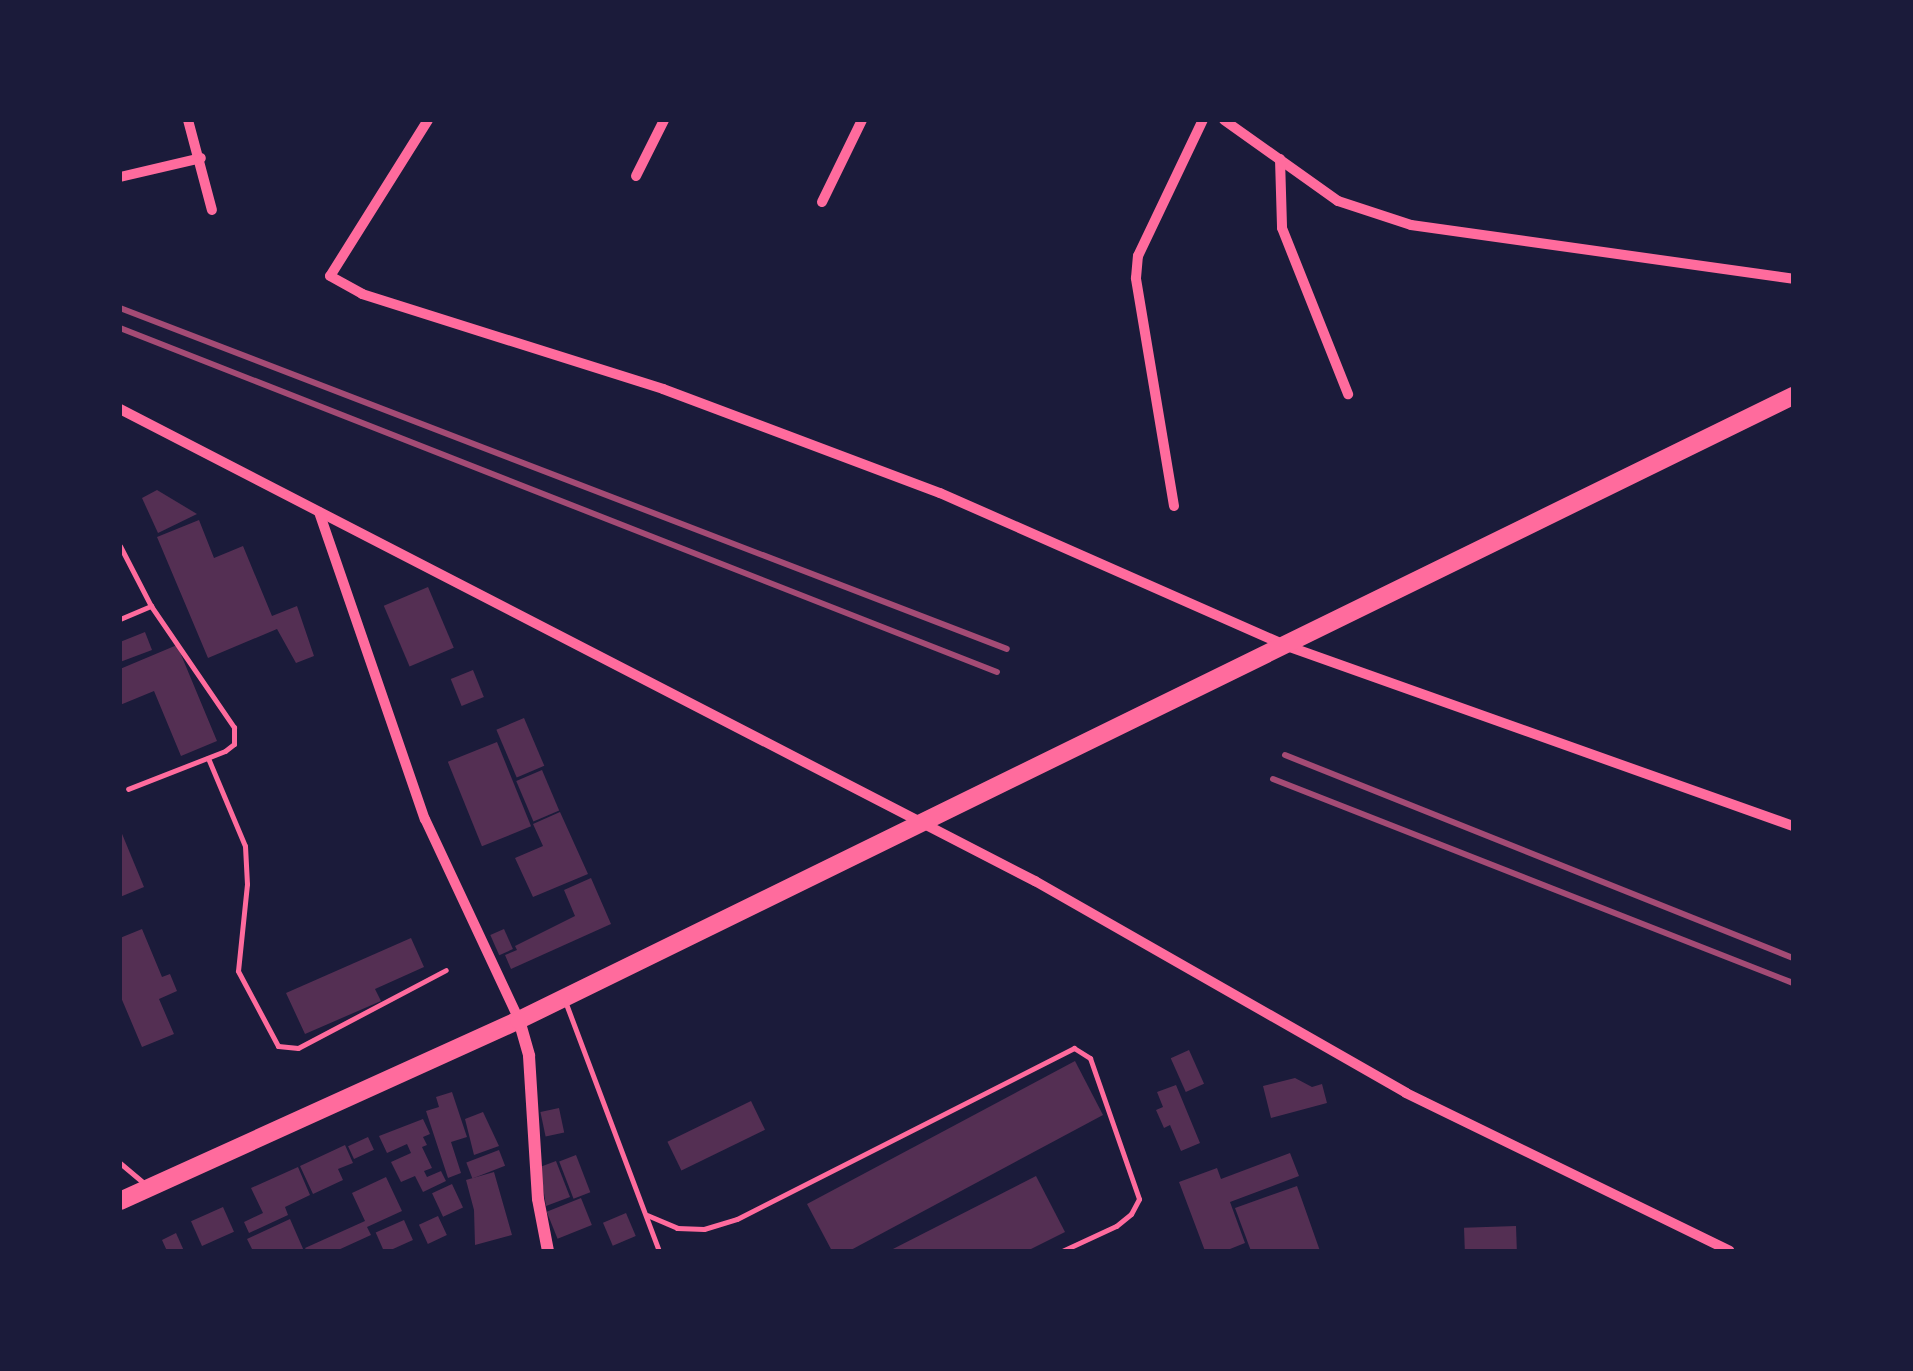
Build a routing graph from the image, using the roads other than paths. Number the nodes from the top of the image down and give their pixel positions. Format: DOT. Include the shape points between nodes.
graph roads {
  1 [pos="188,120"];
  2 [pos="428,120"];
  3 [pos="664,120"];
  4 [pos="862,120"];
  5 [pos="1202,120"];
  6 [pos="1224,120"];
  7 [pos="201,158"];
  8 [pos="1280,160"];
  9 [pos="636,176"];
  10 [pos="120,177"];
  11 [pos="822,202"];
  12 [pos="212,210"];
  13 [pos="1793,279"];
  14 [pos="1348,394"];
  15 [pos="1793,396"];
  16 [pos="120,409"];
  17 [pos="1174,506"];
  18 [pos="318,512"];
  19 [pos="120,546"];
  20 [pos="151,606"];
  21 [pos="120,619"];
  22 [pos="1287,646"];
  23 [pos="208,758"];
  24 [pos="128,789"];
  25 [pos="921,825"];
  26 [pos="1793,826"];
  27 [pos="446,970"];
  28 [pos="564,998"];
  29 [pos="519,1020"];
  30 [pos="120,1164"];
  31 [pos="149,1188"];
  32 [pos="120,1201"];
  33 [pos="647,1215"];
  34 [pos="548,1251"];
  35 [pos="659,1251"];
  36 [pos="1062,1251"];
  37 [pos="1728,1251"];
  1 -- 7 [label="street"];
  2 -- 22 [label="street" via="330,276 362,294 664,389 940,493"];
  3 -- 9 [label="street"];
  4 -- 11 [label="street"];
  5 -- 17 [label="street" via="1138,256 1136,278"];
  6 -- 8 [label="street"];
  7 -- 10 [label="street"];
  7 -- 12 [label="street"];
  8 -- 13 [label="street" via="1338,200 1411,225"];
  8 -- 14 [label="street" via="1282,228"];
  15 -- 22 [label="highway"];
  16 -- 18 [label="street"];
  18 -- 25 [label="street"];
  18 -- 29 [label="street" via="425,818"];
  19 -- 20 [label="lane"];
  20 -- 21 [label="lane"];
  20 -- 23 [label="lane" via="234,727 234,744"];
  22 -- 25 [label="highway"];
  22 -- 26 [label="street"];
  23 -- 24 [label="lane"];
  23 -- 27 [label="lane" via="245,846 238,970 278,1046 298,1048"];
  25 -- 28 [label="highway"];
  25 -- 37 [label="street" via="1035,880 1406,1093"];
  28 -- 29 [label="highway"];
  28 -- 33 [label="lane"];
  29 -- 31 [label="highway"];
  29 -- 34 [label="street" via="529,1056"];
  30 -- 31 [label="lane"];
  31 -- 32 [label="highway"];
  33 -- 35 [label="lane"];
  33 -- 36 [label="lane" via="676,1228 704,1229 737,1219 1074,1048 1090,1058 1139,1199 1116,1226"];
}
